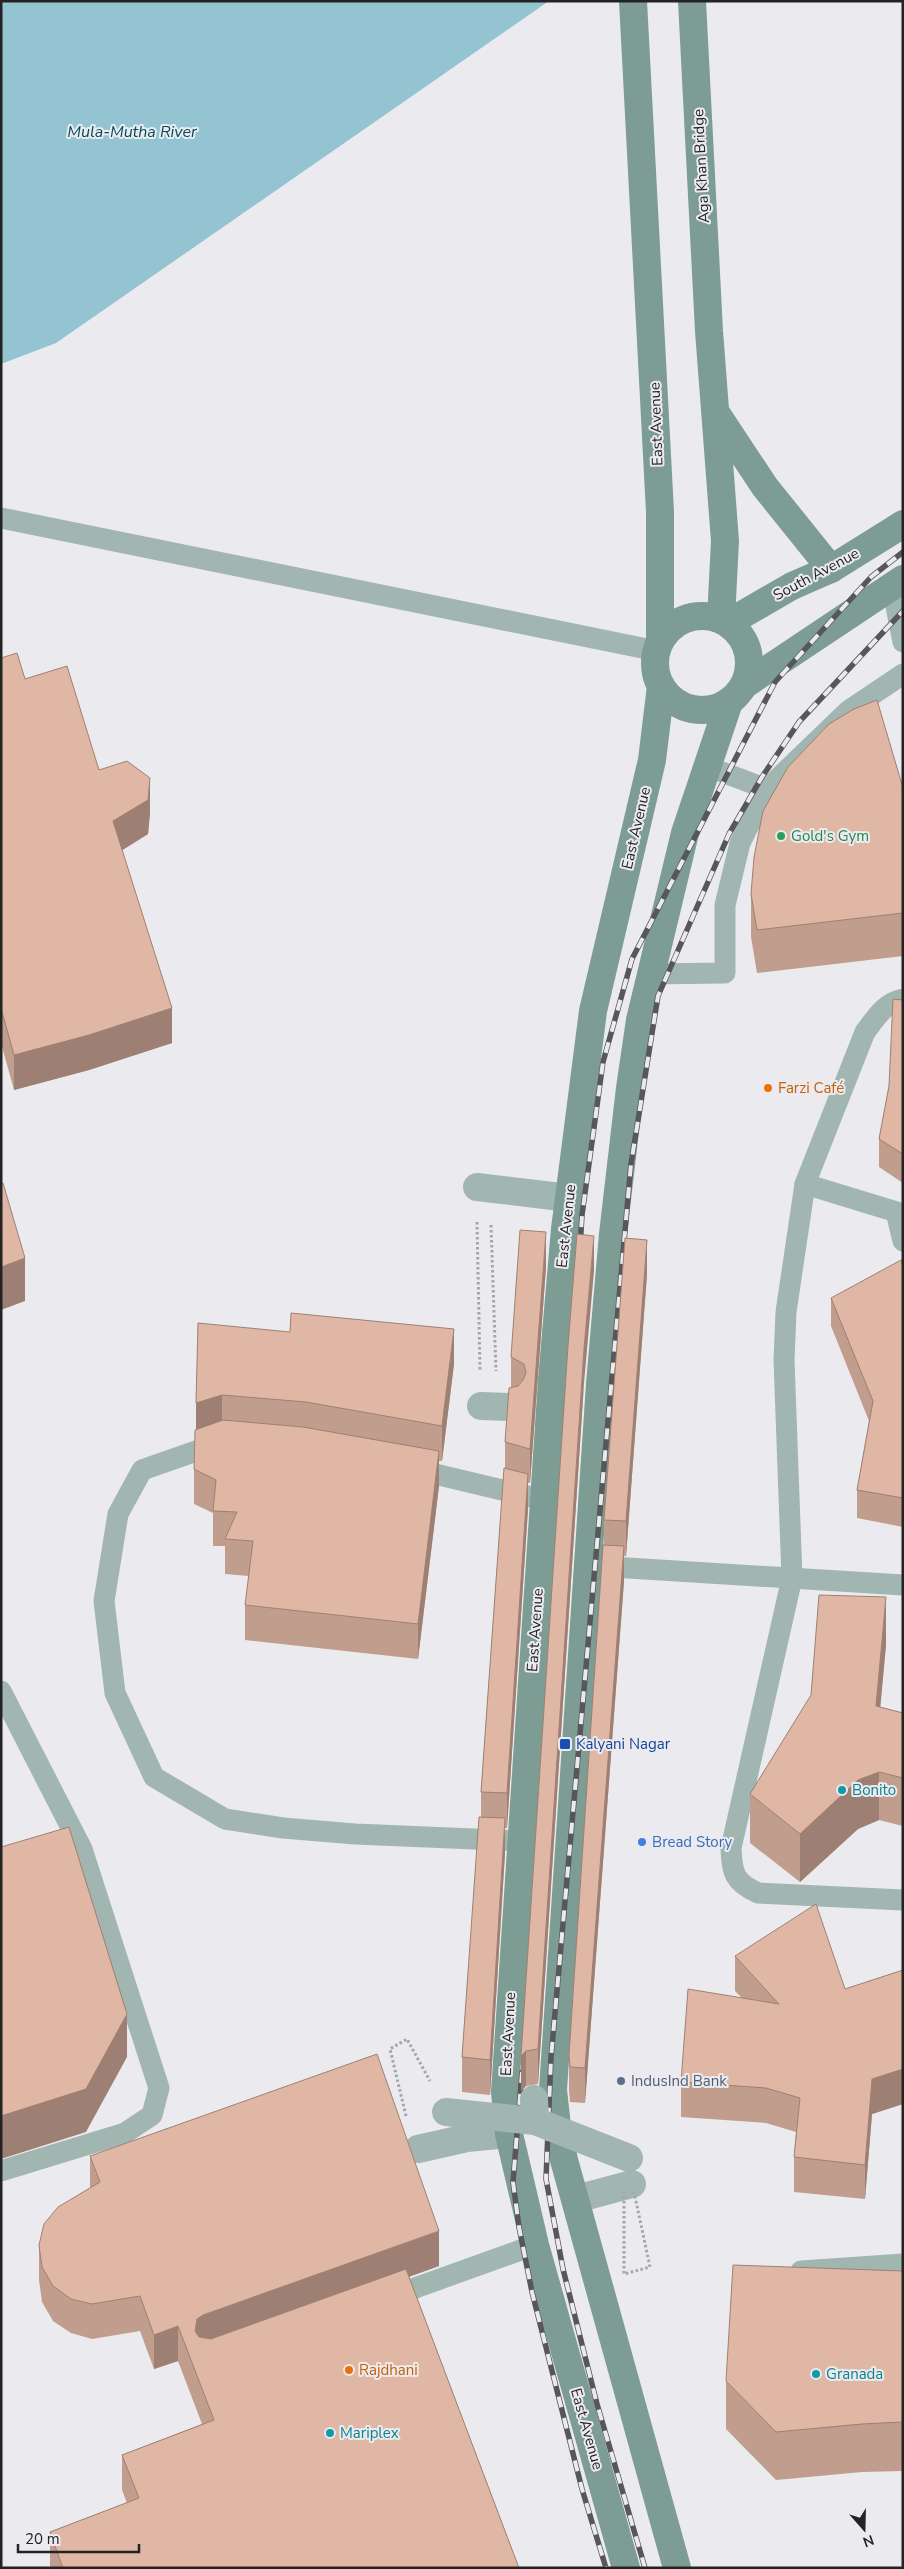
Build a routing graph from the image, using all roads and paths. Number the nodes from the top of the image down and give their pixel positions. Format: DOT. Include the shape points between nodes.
graph roads {
  1 [pos="633,1"];
  2 [pos="692,1"];
  3 [pos="714,410"];
  4 [pos="1,518"];
  5 [pos="903,524"];
  6 [pos="831,569"];
  7 [pos="897,582"];
  8 [pos="724,621"];
  9 [pos="903,642"];
  10 [pos="659,646"];
  11 [pos="903,674"];
  12 [pos="661,686"];
  13 [pos="737,693"];
  14 [pos="706,766"];
  15 [pos="767,789"];
  16 [pos="651,974"];
  17 [pos="903,999"];
  18 [pos="805,1184"];
  19 [pos="483,1188"];
  20 [pos="568,1198"];
  21 [pos="899,1213"];
  22 [pos="903,1241"];
  23 [pos="240,1443"];
  24 [pos="391,1464"];
  25 [pos="544,1500"];
  26 [pos="588,1566"];
  27 [pos="792,1578"];
  28 [pos="903,1585"];
  29 [pos="1,1691"];
  30 [pos="520,1841"];
  31 [pos="903,1900"];
  32 [pos="446,2112"];
  33 [pos="508,2134"];
  34 [pos="418,2149"];
  35 [pos="633,2164"];
  36 [pos="1,2171"];
  37 [pos="576,2199"];
  38 [pos="535,2245"];
  39 [pos="903,2264"];
  40 [pos="786,2272"];
  41 [pos="367,2305"];
  42 [pos="626,2568"];
  43 [pos="677,2568"];
  1 -- 10 [label="main road, East Avenue" via="660,512"];
  2 -- 3 [label="main road, Aga Khan Bridge"];
  3 -- 6 [label="main road" via="765,487"];
  3 -- 8 [label="main road" via="724,541"];
  4 -- 10 [label="lane"];
  5 -- 6 [label="main road, South Avenue"];
  6 -- 8 [label="main road, South Avenue"];
  7 -- 9 [label="lane"];
  7 -- 13 [label="main road"];
  8 -- 10 [label="main road" via="698,616 683,620 670,629"];
  8 -- 13 [label="main road" via="739,633 747,647 749,670"];
  10 -- 12 [label="main road" via="656,672"];
  11 -- 15 [label="lane" via="848,711"];
  12 -- 13 [label="main road" via="671,698 692,709 714,708"];
  12 -- 20 [label="main road, East Avenue" via="650,769 593,1011"];
  13 -- 14 [label="main road"];
  14 -- 15 [label="lane"];
  14 -- 16 [label="main road" via="685,833"];
  15 -- 16 [label="lane" via="740,843 725,905 725,973"];
  16 -- 26 [label="main road" via="630,1088 613,1234"];
  17 -- 18 [label="lane" via="880,1011 865,1032"];
  18 -- 21 [label="lane"];
  18 -- 27 [label="lane" via="785,1322"];
  19 -- 19 [label="path" via="496,1406"];
  19 -- 20 [label="street"];
  20 -- 25 [label="main road, East Avenue"];
  21 -- 22 [label="lane"];
  23 -- 30 [label="lane" via="221,1442 142,1470 118,1514 104,1601 115,1693 154,1777 225,1819 355,1834"];
  24 -- 25 [label="lane"];
  25 -- 30 [label="main road, East Avenue"];
  26 -- 27 [label="lane"];
  26 -- 37 [label="main road" via="553,2090 557,2126"];
  27 -- 28 [label="lane"];
  27 -- 31 [label="lane" via="731,1848 732,1870 743,1886 758,1893"];
  29 -- 36 [label="lane" via="82,1849 159,2088 152,2115 124,2133"];
  30 -- 33 [label="main road, East Avenue" via="505,2092"];
  32 -- 34 [label="path" via="407,2039 390,2049"];
  32 -- 35 [label="street, bridge" via="535,2110"];
  33 -- 34 [label="street" via="447,2150"];
  33 -- 38 [label="main road, East Avenue"];
  35 -- 35 [label="path, bridge" via="622,2199 624,2274 650,2267"];
  35 -- 37 [label="street"];
  37 -- 43 [label="main road"];
  38 -- 41 [label="lane"];
  38 -- 42 [label="main road, East Avenue"];
  39 -- 40 [label="lane"];
}
